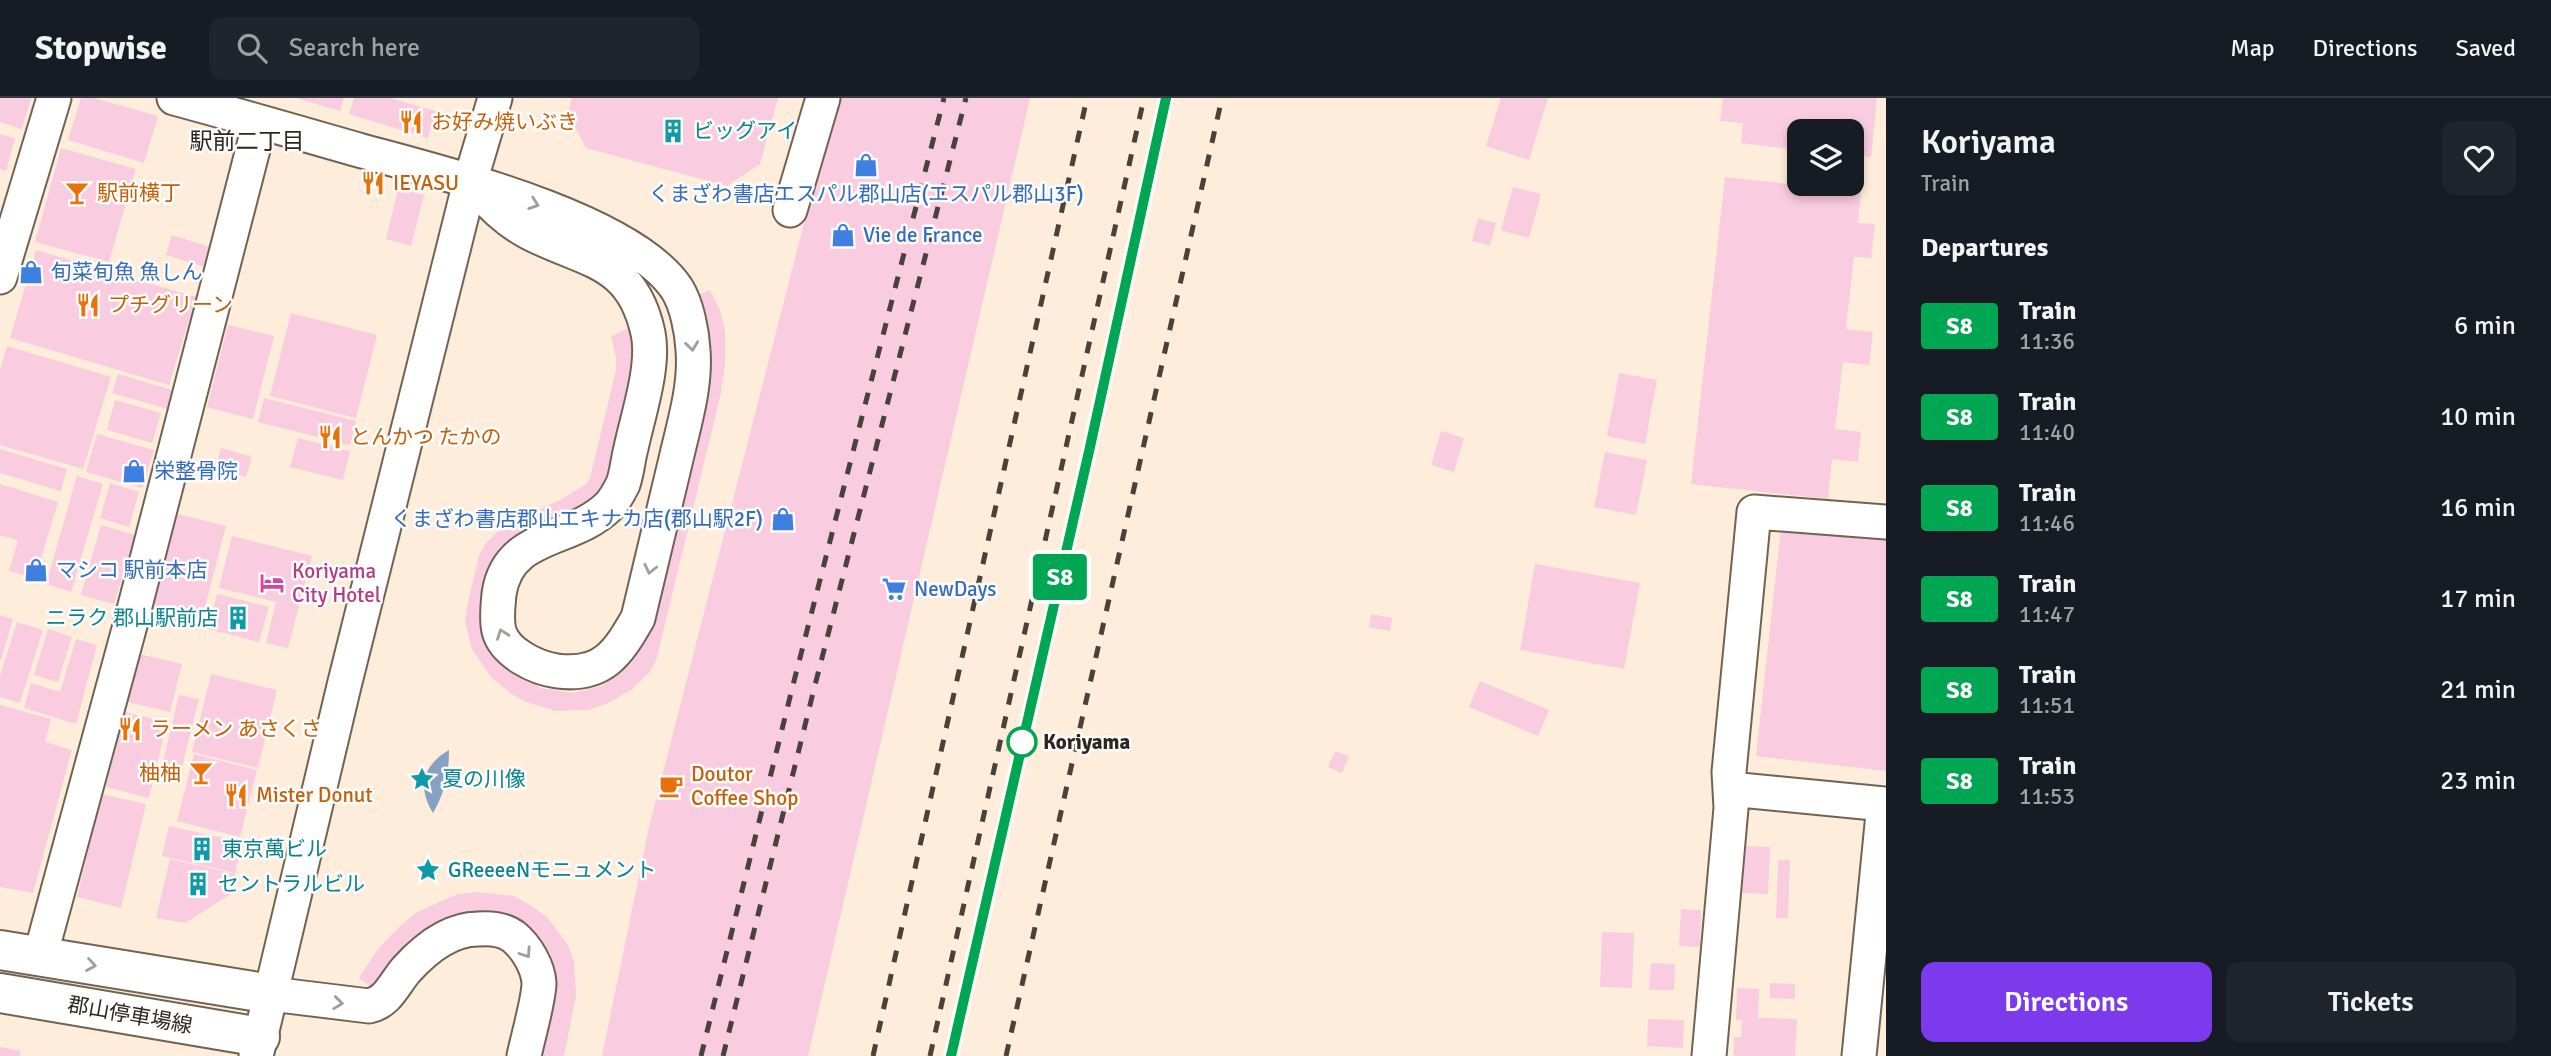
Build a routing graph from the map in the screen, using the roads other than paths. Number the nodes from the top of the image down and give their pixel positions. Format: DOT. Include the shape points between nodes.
graph roads {
  1 [pos="54,98"];
  2 [pos="174,98"];
  3 [pos="495,98"];
  4 [pos="823,98"];
  5 [pos="260,122"];
  6 [pos="470,182"];
  7 [pos="790,210"];
  8 [pos="0,277"];
  9 [pos="1886,522"];
  10 [pos="1730,789"];
  11 [pos="1881,912"];
  12 [pos="0,950"];
  13 [pos="40,957"];
  14 [pos="0,993"];
  15 [pos="271,994"];
  16 [pos="263,1050"];
  17 [pos="524,1056"];
  18 [pos="1709,1056"];
  19 [pos="1859,1056"];
  1 -- 8 [label="street"];
  2 -- 5 [label="street"];
  3 -- 6 [label="street"];
  4 -- 7 [label="street"];
  5 -- 6 [label="street"];
  5 -- 13 [label="street"];
  6 -- 6 [label="street, one-way" via="600,229 636,252 677,289 688,319 694,370 688,408 638,618 622,646 595,669 555,671 510,649 497,618 501,581 510,564 528,547 576,528 609,506 622,485 650,359 648,335 635,298 614,271 529,233 498,212"];
  6 -- 15 [label="street"];
  9 -- 10 [label="street" via="1754,512"];
  10 -- 11 [label="street" via="1884,804"];
  10 -- 18 [label="street"];
  11 -- 19 [label="street"];
  12 -- 13 [label="main road"];
  13 -- 15 [label="main road, one-way"];
  14 -- 16 [label="main road, 郡山停車場線"];
  15 -- 16 [label="street"];
  15 -- 17 [label="street, one-way" via="378,1004 405,970 444,938 468,929 502,930 528,952 539,982"];
}
